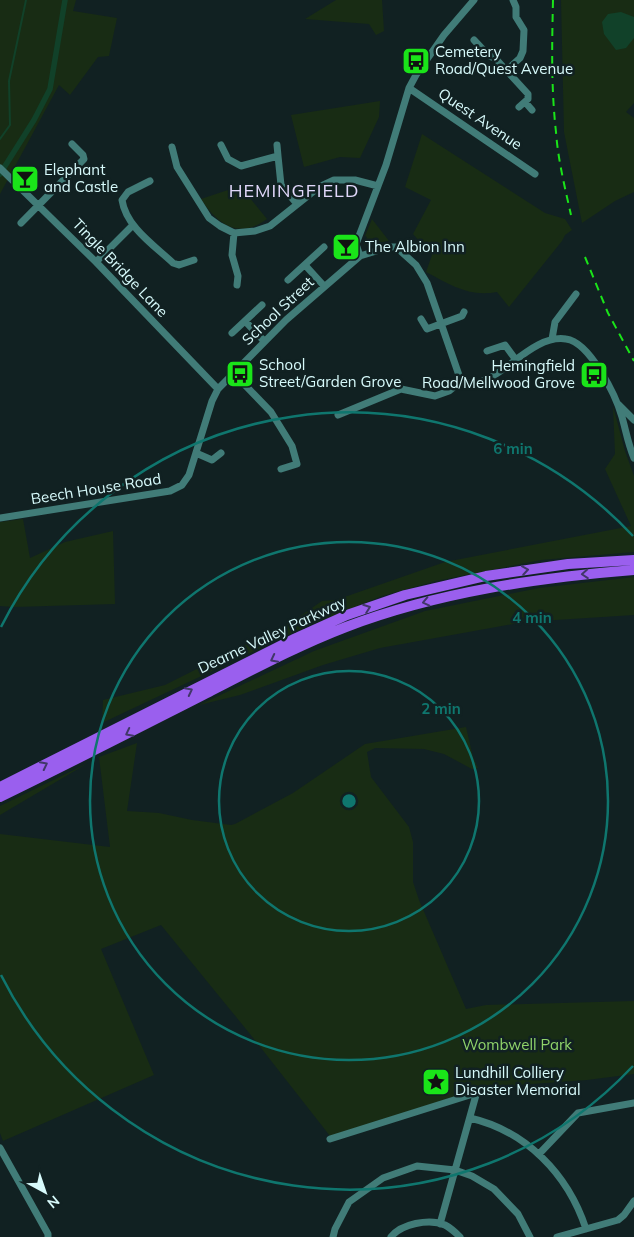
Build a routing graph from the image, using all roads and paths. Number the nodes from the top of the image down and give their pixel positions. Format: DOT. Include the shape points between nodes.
graph roads {
  1 [pos="513,0"];
  2 [pos="470,1"];
  3 [pos="474,40"];
  4 [pos="507,70"];
  5 [pos="409,88"];
  6 [pos="532,110"];
  7 [pos="72,144"];
  8 [pos="221,145"];
  9 [pos="277,145"];
  10 [pos="172,147"];
  11 [pos="278,156"];
  12 [pos="241,166"];
  13 [pos="0,168"];
  14 [pos="535,174"];
  15 [pos="241,175"];
  16 [pos="150,181"];
  17 [pos="378,186"];
  18 [pos="38,204"];
  19 [pos="297,204"];
  20 [pos="20,223"];
  21 [pos="133,225"];
  22 [pos="234,233"];
  23 [pos="324,247"];
  24 [pos="360,256"];
  25 [pos="194,260"];
  26 [pos="96,262"];
  27 [pos="305,265"];
  28 [pos="288,280"];
  29 [pos="237,285"];
  30 [pos="324,286"];
  31 [pos="576,294"];
  32 [pos="262,305"];
  33 [pos="464,312"];
  34 [pos="421,320"];
  35 [pos="245,321"];
  36 [pos="440,324"];
  37 [pos="232,333"];
  38 [pos="552,338"];
  39 [pos="264,341"];
  40 [pos="487,351"];
  41 [pos="516,360"];
  42 [pos="236,371"];
  43 [pos="461,382"];
  44 [pos="218,389"];
  45 [pos="618,404"];
  46 [pos="338,415"];
  47 [pos="634,420"];
  48 [pos="196,452"];
  49 [pos="221,453"];
  50 [pos="634,458"];
  51 [pos="281,469"];
  52 [pos="0,518"];
  53 [pos="634,560"];
  54 [pos="634,570"];
  55 [pos="0,787"];
  56 [pos="0,797"];
  57 [pos="634,1103"];
  58 [pos="470,1118"];
  59 [pos="330,1139"];
  60 [pos="0,1148"];
  61 [pos="539,1154"];
  62 [pos="455,1170"];
  63 [pos="634,1201"];
  64 [pos="440,1224"];
  65 [pos="586,1229"];
  66 [pos="48,1237"];
  67 [pos="333,1237"];
  68 [pos="391,1237"];
  69 [pos="460,1237"];
  70 [pos="530,1237"];
  71 [pos="557,1237"];
  1 -- 4 [label="street" via="516,17 524,33 520,58"];
  2 -- 5 [label="street"];
  3 -- 4 [label="street"];
  4 -- 6 [label="street" via="528,94 522,104"];
  5 -- 14 [label="street, Quest Avenue"];
  5 -- 17 [label="street"];
  7 -- 18 [label="street" via="84,159"];
  8 -- 12 [label="street" via="226,157"];
  9 -- 11 [label="street"];
  10 -- 22 [label="street" via="177,167 209,218"];
  11 -- 12 [label="street"];
  11 -- 19 [label="street" via="281,185"];
  12 -- 15 [label="street"];
  13 -- 18 [label="street, Tingle Bridge Lane"];
  16 -- 21 [label="street" via="128,192 122,200"];
  17 -- 19 [label="street" via="355,180 334,180"];
  17 -- 24 [label="street" via="356,244"];
  18 -- 20 [label="street"];
  18 -- 26 [label="street, Tingle Bridge Lane"];
  19 -- 22 [label="street" via="270,226"];
  21 -- 25 [label="street" via="173,263 178,265"];
  21 -- 26 [label="street"];
  22 -- 29 [label="street" via="232,255"];
  23 -- 27 [label="street"];
  24 -- 30 [label="street, School Street"];
  24 -- 36 [label="street" via="396,247 416,265 427,283"];
  26 -- 44 [label="street, Tingle Bridge Lane"];
  27 -- 28 [label="street"];
  27 -- 30 [label="street"];
  30 -- 39 [label="street, School Street"];
  31 -- 38 [label="street" via="555,322"];
  32 -- 35 [label="street"];
  33 -- 36 [label="street" via="462,316"];
  34 -- 36 [label="street" via="427,329"];
  35 -- 37 [label="street"];
  35 -- 39 [label="street"];
  36 -- 43 [label="street"];
  38 -- 41 [label="street" via="535,345"];
  38 -- 45 [label="street" via="568,339 590,356"];
  39 -- 42 [label="street, School Street"];
  40 -- 41 [label="street" via="504,345"];
  41 -- 43 [label="street" via="486,380 467,385"];
  42 -- 44 [label="street, School Street"];
  42 -- 51 [label="street" via="271,412 292,446 297,464"];
  43 -- 46 [label="street" via="435,396 401,389"];
  44 -- 48 [label="street, Beech House Road"];
  45 -- 47 [label="street"];
  45 -- 50 [label="street"];
  48 -- 49 [label="street" via="212,460"];
  48 -- 52 [label="street, Beech House Road" via="189,475 170,491"];
  55 -- 53 [label="highway, Dearne Valley Parkway, one-way" via="296,638 396,598 486,576 568,564"];
  54 -- 56 [label="highway, Dearne Valley Parkway, one-way" via="568,575 483,589 413,605 346,627 291,651"];
  57 -- 61 [label="street" via="578,1113"];
  58 -- 59 [label="street" via="476,1095 473,1094"];
  58 -- 61 [label="street" via="496,1126"];
  58 -- 62 [label="street"];
  60 -- 66 [label="street"];
  61 -- 65 [label="street" via="564,1183"];
  62 -- 64 [label="street"];
  62 -- 67 [label="street" via="418,1166 383,1178 349,1202"];
  62 -- 70 [label="street" via="472,1176 500,1194 518,1214"];
  63 -- 65 [label="street" via="622,1218"];
  64 -- 68 [label="street" via="417,1223 396,1230"];
  64 -- 69 [label="street"];
  65 -- 71 [label="street"];
}
